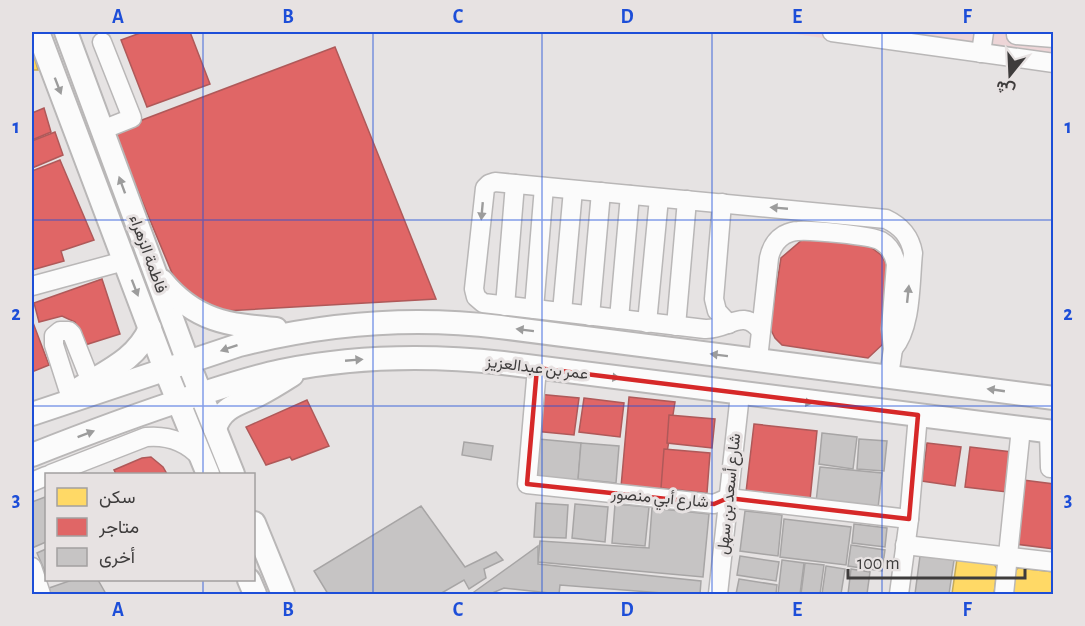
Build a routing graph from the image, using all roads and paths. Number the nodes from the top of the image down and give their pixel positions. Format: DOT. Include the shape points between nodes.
graph roads {
  1 [pos="38,32"];
  2 [pos="66,32"];
  3 [pos="832,32"];
  4 [pos="984,32"];
  5 [pos="1016,33"];
  6 [pos="881,35"];
  7 [pos="1053,36"];
  8 [pos="981,53"];
  9 [pos="1012,57"];
  10 [pos="1051,62"];
  11 [pos="78,64"];
  12 [pos="102,130"];
  13 [pos="515,184"];
  14 [pos="544,187"];
  15 [pos="573,190"];
  16 [pos="601,192"];
  17 [pos="630,195"];
  18 [pos="659,198"];
  19 [pos="687,200"];
  20 [pos="722,203"];
  21 [pos="124,261"];
  22 [pos="155,272"];
  23 [pos="32,286"];
  24 [pos="505,306"];
  25 [pos="534,309"];
  26 [pos="562,312"];
  27 [pos="590,316"];
  28 [pos="619,319"];
  29 [pos="647,323"];
  30 [pos="729,324"];
  31 [pos="676,326"];
  32 [pos="150,328"];
  33 [pos="296,331"];
  34 [pos="761,331"];
  35 [pos="893,349"];
  36 [pos="758,359"];
  37 [pos="188,362"];
  38 [pos="308,366"];
  39 [pos="537,368"];
  40 [pos="165,369"];
  41 [pos="889,376"];
  42 [pos="91,382"];
  43 [pos="201,394"];
  44 [pos="740,394"];
  45 [pos="1053,398"];
  46 [pos="178,401"];
  47 [pos="51,405"];
  48 [pos="918,416"];
  49 [pos="1021,428"];
  50 [pos="215,429"];
  51 [pos="1051,432"];
  52 [pos="32,455"];
  53 [pos="205,467"];
  54 [pos="1053,468"];
  55 [pos="54,473"];
  56 [pos="234,473"];
  57 [pos="728,498"];
  58 [pos="909,519"];
  59 [pos="255,525"];
  60 [pos="905,544"];
  61 [pos="1008,556"];
  62 [pos="1053,562"];
  63 [pos="32,567"];
  64 [pos="41,594"];
  65 [pos="284,594"];
  66 [pos="718,594"];
  67 [pos="899,594"];
  68 [pos="1004,594"];
  1 -- 21 [label="main road, one-way"];
  2 -- 11 [label="main road, فاطمة الزهراء"];
  3 -- 6 [label="street"];
  4 -- 8 [label="street"];
  5 -- 7 [label="street"];
  5 -- 9 [label="street"];
  6 -- 8 [label="street"];
  7 -- 10 [label="street"];
  8 -- 9 [label="street"];
  9 -- 10 [label="street"];
  11 -- 12 [label="main road, فاطمة الزهراء"];
  11 -- 12 [label="street" via="104,47 132,118"];
  22 -- 12 [label="main road, فاطمة الزهراء, one-way"];
  13 -- 14 [label="street"];
  13 -- 24 [label="street"];
  13 -- 24 [label="street, one-way" via="492,183 484,188 474,289 483,303"];
  14 -- 15 [label="street"];
  14 -- 25 [label="street"];
  15 -- 16 [label="street"];
  15 -- 26 [label="street"];
  16 -- 17 [label="street"];
  16 -- 27 [label="street"];
  17 -- 18 [label="street"];
  17 -- 28 [label="street"];
  18 -- 19 [label="street"];
  18 -- 29 [label="street"];
  19 -- 20 [label="street"];
  19 -- 31 [label="street"];
  20 -- 30 [label="street" via="714,299 717,311"];
  35 -- 20 [label="street, one-way" via="906,323 913,253 909,238 899,226 878,218"];
  21 -- 23 [label="street"];
  21 -- 32 [label="main road, one-way"];
  22 -- 33 [label="main road" via="173,294 203,315 238,326"];
  22 -- 37 [label="main road, فاطمة الزهراء"];
  24 -- 25 [label="street"];
  25 -- 26 [label="street"];
  26 -- 27 [label="street"];
  27 -- 28 [label="street"];
  28 -- 29 [label="street"];
  29 -- 31 [label="street"];
  30 -- 31 [label="street" via="712,329"];
  30 -- 34 [label="street" via="746,320"];
  32 -- 40 [label="main road"];
  32 -- 42 [label="main road" via="134,353"];
  36 -- 33 [label="main road, one-way" via="442,322 373,322"];
  33 -- 37 [label="main road, one-way"];
  34 -- 35 [label="street" via="769,258 780,238 798,231 870,237 887,245 896,264"];
  34 -- 36 [label="street"];
  35 -- 41 [label="street"];
  36 -- 41 [label="main road"];
  37 -- 40 [label="main road"];
  37 -- 43 [label="main road, فاطمة الزهراء"];
  38 -- 39 [label="main road, عمر بن عبدالعزيز, one-way" via="420,357"];
  38 -- 43 [label="main road, عمر بن عبدالعزيز" via="254,377"];
  38 -- 50 [label="main road" via="227,408"];
  39 -- 44 [label="main road, عمر بن عبدالعزيز, one-way"];
  39 -- 57 [label="street, شارع أبي منصور" via="527,484 714,504"];
  40 -- 46 [label="main road"];
  40 -- 47 [label="main road"];
  45 -- 41 [label="main road, one-way"];
  42 -- 47 [label="main road"];
  42 -- 47 [label="street" via="74,337 69,331 60,331 54,336"];
  43 -- 46 [label="main road, عمر بن عبدالعزيز"];
  43 -- 50 [label="main road, فاطمة الزهراء"];
  44 -- 48 [label="main road, عمر بن عبدالعزيز, one-way"];
  44 -- 57 [label="street, شارع أسعد بن سهل"];
  52 -- 46 [label="main road, عمر بن عبدالعزيز, one-way"];
  46 -- 53 [label="main road"];
  48 -- 49 [label="main road, عمر بن عبدالعزيز"];
  48 -- 58 [label="street"];
  49 -- 51 [label="main road, عمر بن عبدالعزيز"];
  49 -- 61 [label="street"];
  50 -- 56 [label="main road, فاطمة الزهراء"];
  51 -- 54 [label="street"];
  53 -- 55 [label="street" via="186,445 156,436"];
  57 -- 58 [label="street, شارع أبي منصور"];
  57 -- 66 [label="street, شارع أسعد بن سهل"];
  58 -- 60 [label="street"];
  59 -- 65 [label="main road"];
  60 -- 61 [label="street"];
  60 -- 67 [label="street"];
  61 -- 62 [label="street"];
  61 -- 68 [label="street"];
  63 -- 64 [label="street"];
}
